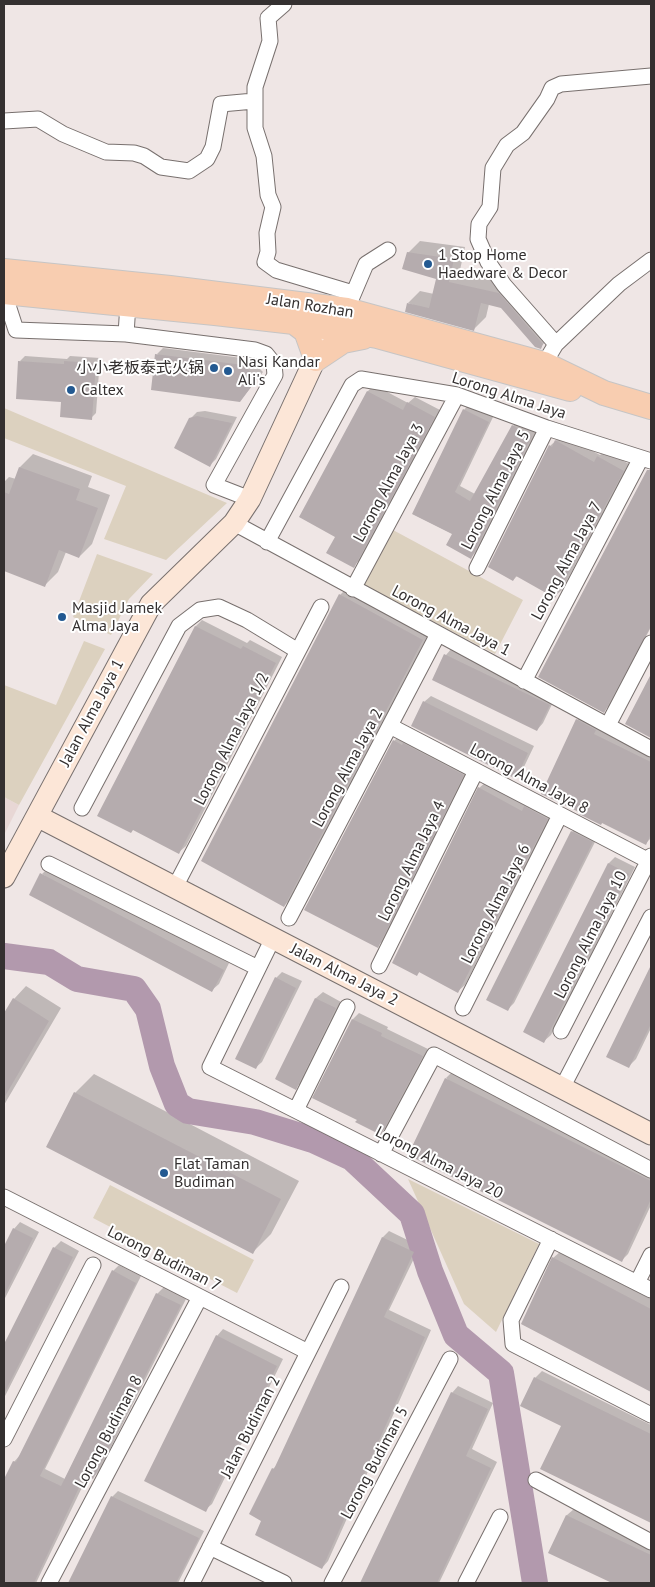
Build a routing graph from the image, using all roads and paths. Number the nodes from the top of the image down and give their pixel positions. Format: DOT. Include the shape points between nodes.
graph roads {
  1 [pos="284,4"];
  2 [pos="651,76"];
  3 [pos="254,101"];
  4 [pos="5,121"];
  5 [pos="388,250"];
  6 [pos="651,260"];
  7 [pos="4,271"];
  8 [pos="4,292"];
  9 [pos="350,303"];
  10 [pos="128,304"];
  11 [pos="294,312"];
  12 [pos="374,326"];
  13 [pos="329,328"];
  14 [pos="126,334"];
  15 [pos="556,344"];
  16 [pos="316,359"];
  17 [pos="544,364"];
  18 [pos="604,392"];
  19 [pos="456,395"];
  20 [pos="651,407"];
  21 [pos="548,428"];
  22 [pos="646,460"];
  23 [pos="250,498"];
  24 [pos="234,523"];
  25 [pos="267,542"];
  26 [pos="477,568"];
  27 [pos="354,589"];
  28 [pos="321,607"];
  29 [pos="438,634"];
  30 [pos="651,643"];
  31 [pos="298,651"];
  32 [pos="524,681"];
  33 [pos="608,725"];
  34 [pos="390,726"];
  35 [pos="651,749"];
  36 [pos="476,771"];
  37 [pos="82,808"];
  38 [pos="560,815"];
  39 [pos="37,816"];
  40 [pos="650,860"];
  41 [pos="49,864"];
  42 [pos="4,877"];
  43 [pos="175,887"];
  44 [pos="651,917"];
  45 [pos="289,918"];
  46 [pos="273,938"];
  47 [pos="379,966"];
  48 [pos="258,968"];
  49 [pos="347,1007"];
  50 [pos="463,1008"];
  51 [pos="561,1031"];
  52 [pos="562,1088"];
  53 [pos="296,1110"];
  54 [pos="651,1134"];
  55 [pos="381,1154"];
  56 [pos="651,1170"];
  57 [pos="4,1197"];
  58 [pos="550,1239"];
  59 [pos="651,1255"];
  60 [pos="93,1265"];
  61 [pos="637,1283"];
  62 [pos="340,1287"];
  63 [pos="651,1290"];
  64 [pos="200,1297"];
  65 [pos="308,1352"];
  66 [pos="450,1359"];
  67 [pos="651,1415"];
  68 [pos="4,1439"];
  69 [pos="536,1480"];
  70 [pos="500,1517"];
  71 [pos="651,1542"];
  72 [pos="210,1547"];
  73 [pos="49,1583"];
  74 [pos="192,1583"];
  75 [pos="284,1583"];
  76 [pos="332,1583"];
  77 [pos="466,1583"];
  1 -- 3 [label="street" via="268,18 270,41 255,87"];
  2 -- 15 [label="street" via="561,84 552,88 523,133 507,144 493,168 490,206 479,224 478,239 488,262 504,285"];
  3 -- 4 [label="street" via="220,104 210,153 189,171 161,167 134,153 106,152 63,134 38,119"];
  3 -- 9 [label="street" via="255,128 264,156 272,207 265,262 276,270 346,291"];
  5 -- 9 [label="street" via="366,264"];
  6 -- 15 [label="street" via="620,284"];
  7 -- 11 [label="main road, Jalan Rozhan"];
  8 -- 10 [label="main road, Jalan Rozhan"];
  8 -- 14 [label="street" via="16,330"];
  9 -- 11 [label="main road, Jalan Rozhan"];
  9 -- 12 [label="main road, Jalan Rozhan"];
  10 -- 11 [label="main road, Jalan Rozhan"];
  10 -- 14 [label="street"];
  11 -- 13 [label="main road" via="318,311"];
  11 -- 16 [label="main road" via="306,331"];
  12 -- 13 [label="main road, Jalan Rozhan"];
  12 -- 16 [label="main road" via="342,341"];
  12 -- 17 [label="main road, Jalan Rozhan"];
  12 -- 18 [label="main road, Jalan Rozhan" via="571,389"];
  13 -- 16 [label="street, Jalan Alma Jaya 1"];
  14 -- 23 [label="street" via="255,350 266,354 274,364 275,375 214,485"];
  15 -- 17 [label="street"];
  16 -- 23 [label="street, Jalan Alma Jaya 1"];
  17 -- 18 [label="main road, Jalan Rozhan"];
  18 -- 20 [label="main road, Jalan Rozhan"];
  19 -- 21 [label="street, Lorong Alma Jaya"];
  19 -- 25 [label="street, Lorong Alma Jaya" via="372,379 361,379 352,385"];
  19 -- 27 [label="street, Lorong Alma Jaya 3"];
  21 -- 22 [label="street, Lorong Alma Jaya"];
  21 -- 26 [label="street, Lorong Alma Jaya 5"];
  22 -- 32 [label="street, Lorong Alma Jaya 7"];
  23 -- 24 [label="street, Jalan Alma Jaya 1"];
  24 -- 25 [label="street, Lorong Alma Jaya 1"];
  24 -- 39 [label="street, Jalan Alma Jaya 1" via="151,604"];
  25 -- 27 [label="street, Lorong Alma Jaya 1"];
  27 -- 29 [label="street, Lorong Alma Jaya 1"];
  28 -- 31 [label="street, Lorong Alma Jaya 1/2"];
  29 -- 32 [label="street, Lorong Alma Jaya 1"];
  29 -- 34 [label="street, Lorong Alma Jaya 2"];
  30 -- 33 [label="street"];
  31 -- 37 [label="street" via="219,607 200,610 179,626"];
  31 -- 43 [label="street, Lorong Alma Jaya 1/2"];
  32 -- 33 [label="street, Lorong Alma Jaya 1"];
  33 -- 35 [label="street, Lorong Alma Jaya 1"];
  34 -- 36 [label="street, Lorong Alma Jaya 8"];
  34 -- 45 [label="street, Lorong Alma Jaya 2"];
  36 -- 38 [label="street, Lorong Alma Jaya 8"];
  36 -- 47 [label="street, Lorong Alma Jaya 4"];
  38 -- 40 [label="street, Lorong Alma Jaya 8"];
  38 -- 50 [label="street, Lorong Alma Jaya 6"];
  39 -- 42 [label="street, Jalan Alma Jaya 1"];
  39 -- 43 [label="street, Jalan Alma Jaya 2"];
  40 -- 51 [label="street, Lorong Alma Jaya 10"];
  41 -- 48 [label="street"];
  43 -- 46 [label="street, Jalan Alma Jaya 2"];
  44 -- 52 [label="street"];
  46 -- 48 [label="street"];
  46 -- 52 [label="street, Jalan Alma Jaya 2"];
  48 -- 53 [label="street, Lorong Alma Jaya 20" via="210,1067"];
  49 -- 53 [label="street"];
  52 -- 54 [label="street, Jalan Alma Jaya 2"];
  53 -- 55 [label="street, Lorong Alma Jaya 20"];
  55 -- 56 [label="street" via="434,1055"];
  55 -- 58 [label="street, Lorong Alma Jaya 20"];
  57 -- 64 [label="street, Lorong Budiman 7"];
  58 -- 61 [label="street, Lorong Alma Jaya 20"];
  58 -- 67 [label="street" via="511,1320 513,1344"];
  59 -- 61 [label="street"];
  60 -- 68 [label="street"];
  61 -- 63 [label="street, Lorong Alma Jaya 20"];
  62 -- 65 [label="street, Jalan Budiman 2"];
  64 -- 65 [label="street, Lorong Budiman 7"];
  64 -- 73 [label="street, Lorong Budiman 8"];
  65 -- 72 [label="street, Jalan Budiman 2"];
  66 -- 76 [label="street, Lorong Budiman 5"];
  69 -- 71 [label="street"];
  70 -- 77 [label="street"];
  72 -- 74 [label="street, Jalan Budiman 2"];
  72 -- 75 [label="street"];
}
